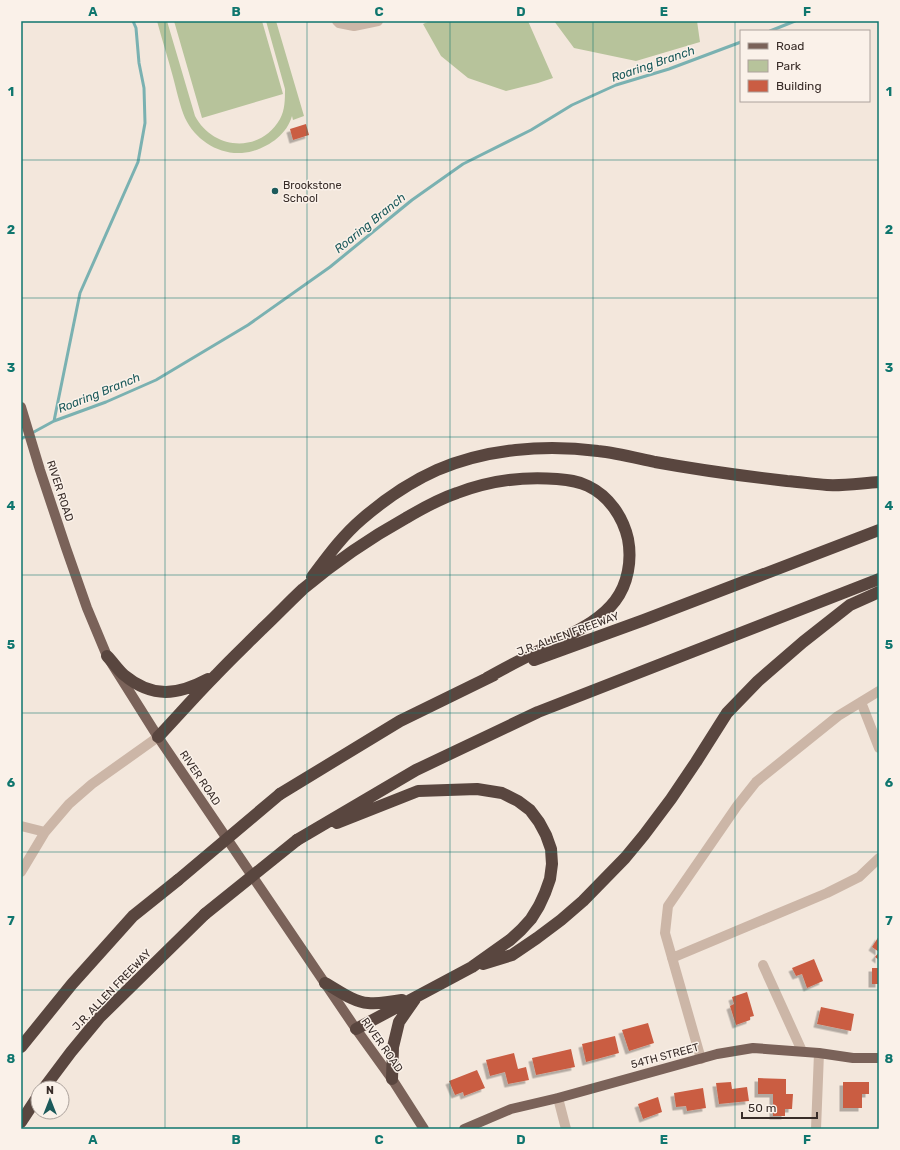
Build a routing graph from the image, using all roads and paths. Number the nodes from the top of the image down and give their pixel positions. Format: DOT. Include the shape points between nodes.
graph roads {
  1 [pos="337,21"];
  2 [pos="378,21"];
  3 [pos="21,407"];
  4 [pos="879,482"];
  5 [pos="879,530"];
  6 [pos="879,579"];
  7 [pos="302,590"];
  8 [pos="879,592"];
  9 [pos="107,656"];
  10 [pos="216,674"];
  11 [pos="487,678"];
  12 [pos="879,691"];
  13 [pos="860,702"];
  14 [pos="158,738"];
  15 [pos="879,748"];
  16 [pos="21,826"];
  17 [pos="45,832"];
  18 [pos="297,840"];
  19 [pos="879,858"];
  20 [pos="21,872"];
  21 [pos="672,958"];
  22 [pos="763,965"];
  23 [pos="472,967"];
  24 [pos="325,983"];
  25 [pos="417,996"];
  26 [pos="356,1029"];
  27 [pos="21,1047"];
  28 [pos="802,1051"];
  29 [pos="819,1053"];
  30 [pos="701,1058"];
  31 [pos="879,1058"];
  32 [pos="392,1079"];
  33 [pos="50,1080"];
  34 [pos="558,1098"];
  35 [pos="30,1108"];
  36 [pos="21,1122"];
  37 [pos="424,1129"];
  38 [pos="464,1129"];
  39 [pos="566,1129"];
  40 [pos="816,1129"];
  1 -- 2 [label="street" via="354,26"];
  3 -- 9 [label="main road, RIVER ROAD" via="66,548"];
  4 -- 7 [label="highway" via="828,485 754,477 582,449 537,448 485,455 436,471 385,501 361,520 331,551"];
  5 -- 11 [label="highway, J.R. ALLEN FREEWAY"];
  6 -- 18 [label="highway" via="538,712 416,770"];
  7 -- 10 [label="highway"];
  7 -- 11 [label="highway" via="354,550 392,526 458,492 494,482 531,478 575,481 589,486 602,494 612,505 626,531 630,561 622,589 614,602 593,622"];
  8 -- 23 [label="highway" via="850,605 803,642 726,713 696,762 644,835 584,901 512,955"];
  9 -- 10 [label="highway" via="135,683 155,691 179,691 197,685"];
  9 -- 14 [label="main road, RIVER ROAD"];
  10 -- 14 [label="highway"];
  11 -- 27 [label="highway, J.R. ALLEN FREEWAY, bridge" via="400,721 280,794 133,916 72,984"];
  12 -- 13 [label="street"];
  13 -- 15 [label="street"];
  13 -- 21 [label="street" via="838,716 756,782 737,806 668,906 665,933"];
  14 -- 17 [label="street" via="92,784 69,804"];
  14 -- 24 [label="main road, RIVER ROAD"];
  16 -- 17 [label="street"];
  17 -- 20 [label="street"];
  18 -- 23 [label="highway" via="418,791 478,788 505,794 518,801 530,810 546,835 551,849 550,879 531,919 510,940"];
  18 -- 33 [label="highway, J.R. ALLEN FREEWAY, bridge" via="205,914 100,1017"];
  19 -- 21 [label="street" via="859,877 828,893"];
  21 -- 30 [label="street"];
  22 -- 28 [label="street"];
  23 -- 25 [label="highway"];
  24 -- 25 [label="highway" via="351,998 367,1003 388,1003"];
  24 -- 26 [label="main road, RIVER ROAD"];
  25 -- 26 [label="highway"];
  25 -- 32 [label="highway" via="398,1022 392,1047"];
  26 -- 32 [label="main road, RIVER ROAD"];
  28 -- 29 [label="main road, 54TH STREET"];
  28 -- 30 [label="main road, 54TH STREET" via="753,1048"];
  29 -- 31 [label="main road, 54TH STREET" via="853,1058"];
  29 -- 40 [label="street"];
  30 -- 34 [label="main road, 54TH STREET"];
  32 -- 37 [label="main road, RIVER ROAD"];
  34 -- 38 [label="main road, 54TH STREET" via="511,1109"];
  34 -- 39 [label="street"];
  35 -- 36 [label="highway"];
}
